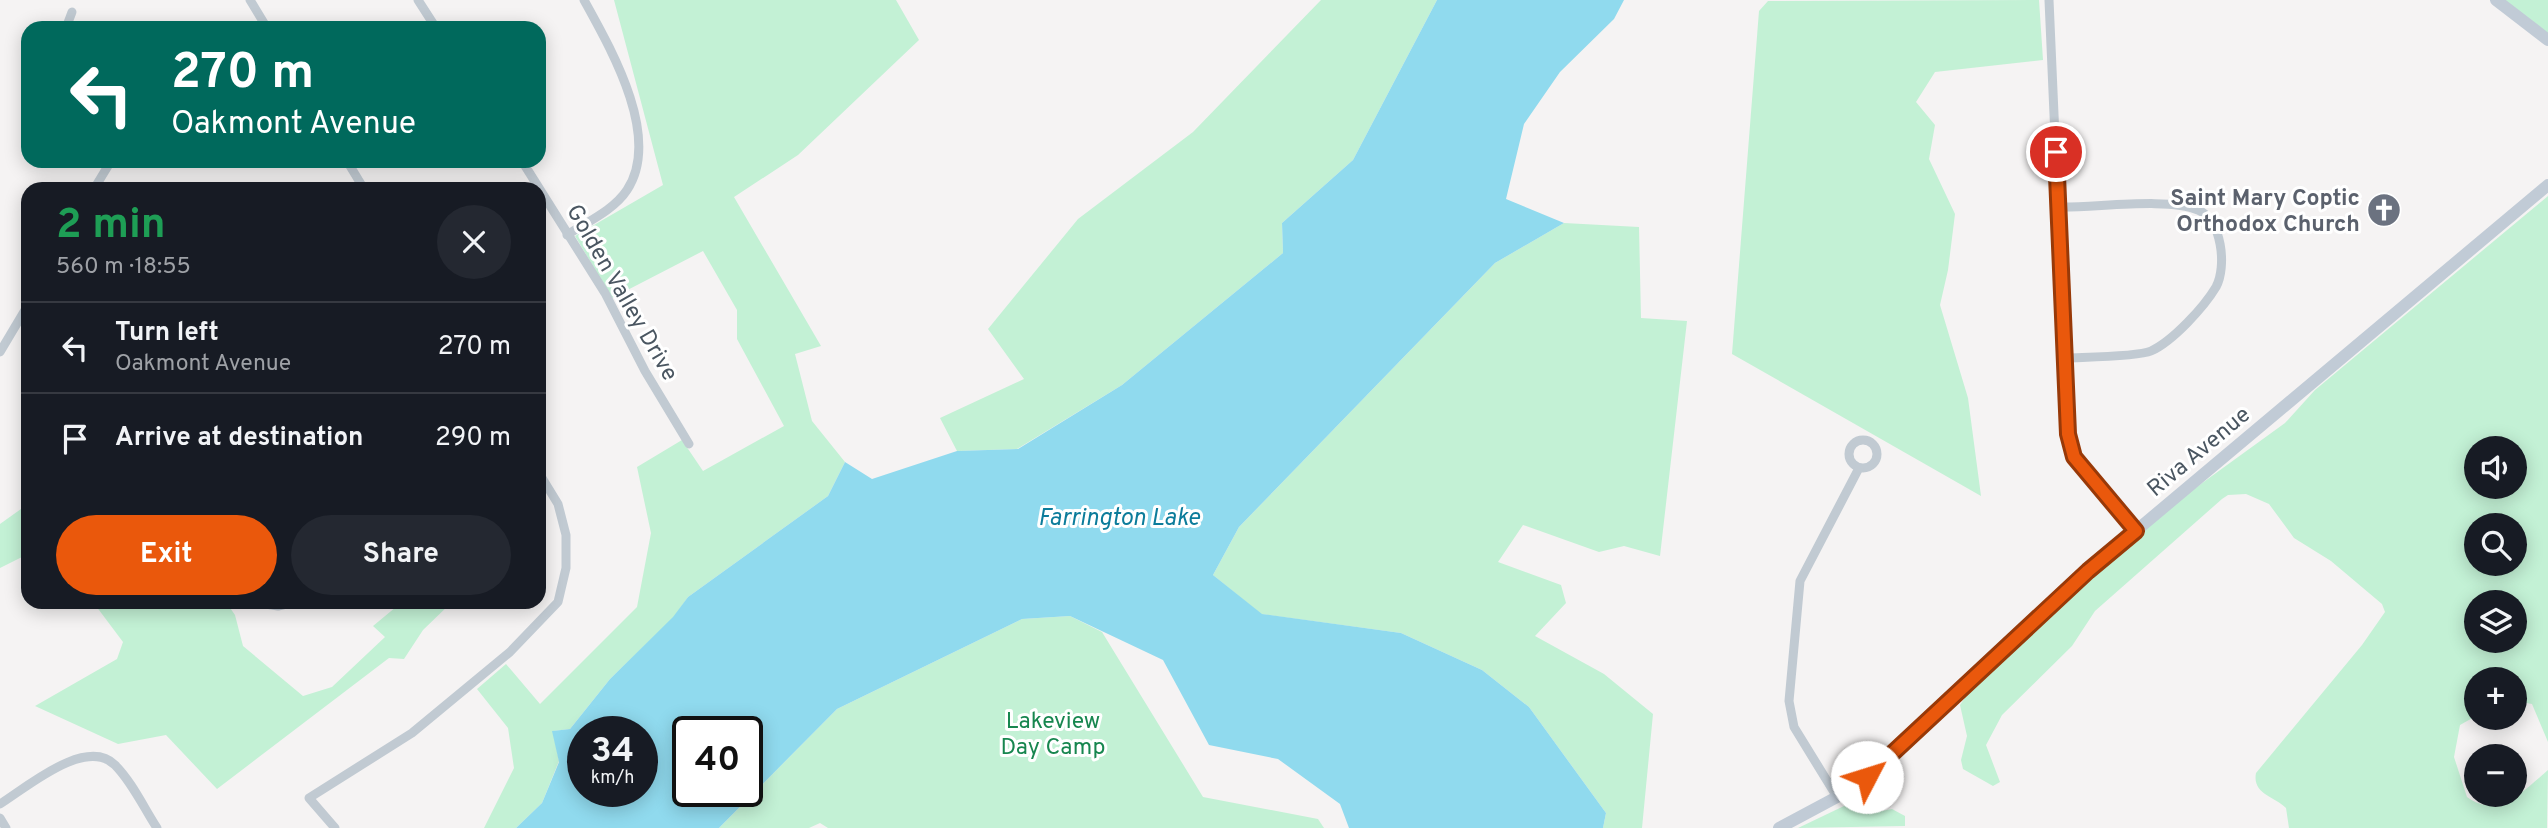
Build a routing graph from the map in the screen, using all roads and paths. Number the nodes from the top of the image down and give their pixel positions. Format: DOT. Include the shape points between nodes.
graph roads {
  1 [pos="250,0"];
  2 [pos="418,0"];
  3 [pos="584,0"];
  4 [pos="2049,0"];
  5 [pos="2496,0"];
  6 [pos="72,12"];
  7 [pos="69,21"];
  8 [pos="263,21"];
  9 [pos="432,21"];
  10 [pos="2548,40"];
  11 [pos="2548,185"];
  12 [pos="546,201"];
  13 [pos="2059,207"];
  14 [pos="567,234"];
  15 [pos="21,317"];
  16 [pos="0,352"];
  17 [pos="2066,358"];
  18 [pos="689,444"];
  19 [pos="1859,468"];
  20 [pos="546,485"];
  21 [pos="2136,531"];
  22 [pos="1838,797"];
  23 [pos="0,804"];
  24 [pos="0,818"];
  25 [pos="6,828"];
  26 [pos="158,828"];
  27 [pos="335,828"];
  28 [pos="1779,828"];
  1 -- 8 [label="street"];
  2 -- 9 [label="street"];
  3 -- 14 [label="street" via="632,101 640,126 640,160 627,190 607,210"];
  4 -- 13 [label="street"];
  5 -- 10 [label="street"];
  6 -- 7 [label="street"];
  11 -- 21 [label="street, Riva Avenue"];
  12 -- 14 [label="street, Golden Valley Drive"];
  13 -- 17 [label="street"];
  13 -- 17 [label="street" via="2172,205 2199,210 2212,220 2219,249 2217,285 2189,321 2151,351"];
  14 -- 18 [label="street, Golden Valley Drive"];
  15 -- 16 [label="street"];
  17 -- 21 [label="street" via="2068,434 2074,457"];
  19 -- 22 [label="street" via="1800,581 1789,701 1794,727"];
  20 -- 27 [label="street" via="558,505 566,535 566,568 558,602 510,652 412,733 309,798"];
  21 -- 22 [label="street, Riva Avenue" via="2060,596 1893,755"];
  22 -- 28 [label="street, Riva Avenue"];
  23 -- 26 [label="street" via="71,759 95,756 114,764"];
  24 -- 25 [label="street"];
}
